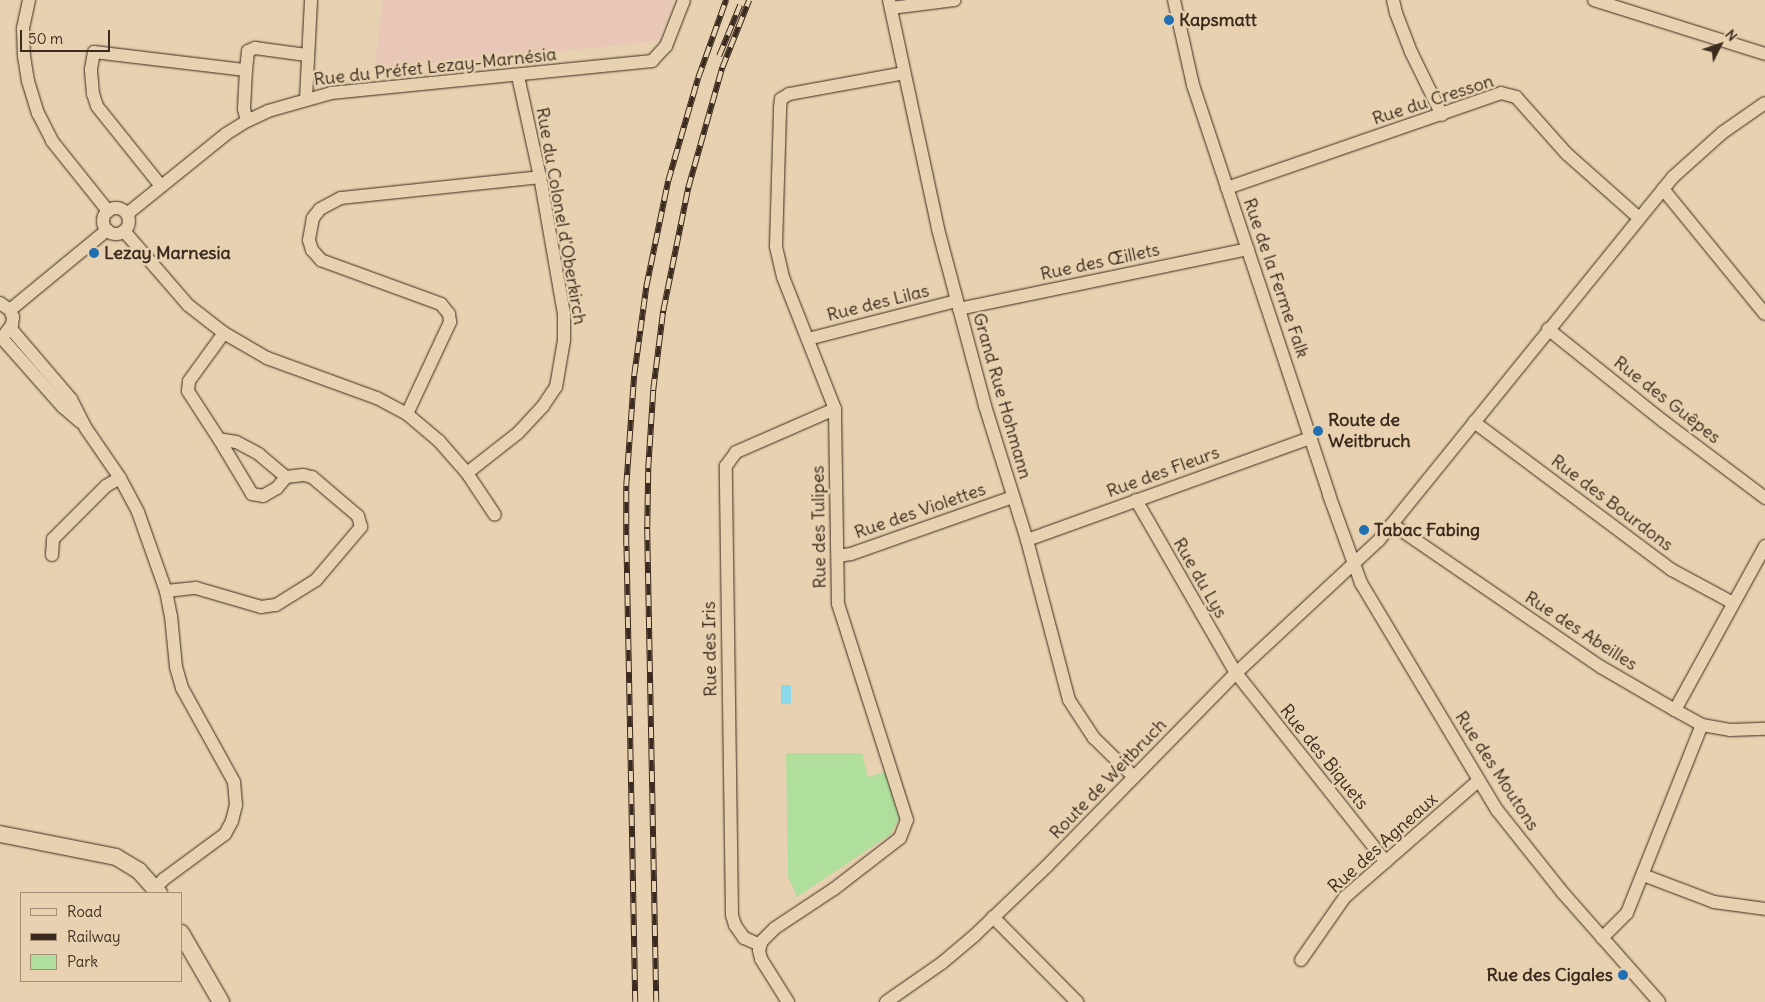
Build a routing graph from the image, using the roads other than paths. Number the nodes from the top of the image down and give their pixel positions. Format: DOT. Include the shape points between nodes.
graph roads {
  1 [pos="29,0"];
  2 [pos="310,0"];
  3 [pos="684,0"];
  4 [pos="955,0"];
  5 [pos="1174,0"];
  6 [pos="1393,0"];
  7 [pos="1594,0"];
  8 [pos="890,4"];
  9 [pos="306,54"];
  10 [pos="1765,54"];
  11 [pos="246,70"];
  12 [pos="904,73"];
  13 [pos="518,76"];
  14 [pos="306,99"];
  15 [pos="1765,103"];
  16 [pos="1442,115"];
  17 [pos="247,121"];
  18 [pos="540,177"];
  19 [pos="161,186"];
  20 [pos="1227,188"];
  21 [pos="1663,189"];
  22 [pos="108,211"];
  23 [pos="127,214"];
  24 [pos="1639,218"];
  25 [pos="107,230"];
  26 [pos="124,231"];
  27 [pos="1248,249"];
  28 [pos="958,305"];
  29 [pos="5,306"];
  30 [pos="1765,314"];
  31 [pos="1548,329"];
  32 [pos="4,334"];
  33 [pos="224,334"];
  34 [pos="808,339"];
  35 [pos="836,409"];
  36 [pos="408,414"];
  37 [pos="1474,422"];
  38 [pos="1311,438"];
  39 [pos="219,439"];
  40 [pos="467,473"];
  41 [pos="286,477"];
  42 [pos="120,478"];
  43 [pos="1013,497"];
  44 [pos="1765,498"];
  45 [pos="1136,500"];
  46 [pos="495,514"];
  47 [pos="1392,524"];
  48 [pos="1027,540"];
  49 [pos="1765,546"];
  50 [pos="52,555"];
  51 [pos="838,556"];
  52 [pos="1353,564"];
  53 [pos="166,591"];
  54 [pos="1733,603"];
  55 [pos="1236,673"];
  56 [pos="1676,710"];
  57 [pos="1702,725"];
  58 [pos="1765,730"];
  59 [pos="1134,778"];
  60 [pos="1478,781"];
  61 [pos="0,834"];
  62 [pos="1386,862"];
  63 [pos="1643,876"];
  64 [pos="157,891"];
  65 [pos="1765,909"];
  66 [pos="993,918"];
  67 [pos="182,935"];
  68 [pos="1602,938"];
  69 [pos="760,945"];
  70 [pos="1301,960"];
  71 [pos="220,1001"];
  72 [pos="788,1002"];
  73 [pos="886,1002"];
  74 [pos="1077,1002"];
  75 [pos="1659,1002"];
  1 -- 22 [label="street" via="23,29 24,56 38,113 52,141"];
  2 -- 9 [label="street"];
  3 -- 13 [label="street, Rue du Préfet Lezay-Marnésia" via="666,46 652,61"];
  4 -- 8 [label="street"];
  5 -- 20 [label="street, Rue de la Ferme Falk" via="1187,65"];
  6 -- 16 [label="street" via="1411,52"];
  7 -- 10 [label="street"];
  8 -- 12 [label="street, Grand Rue Hohmann"];
  9 -- 11 [label="street" via="255,48 248,51"];
  9 -- 14 [label="street"];
  11 -- 17 [label="street" via="244,110"];
  11 -- 19 [label="street" via="94,52 92,86 97,106"];
  12 -- 28 [label="street, Grand Rue Hohmann"];
  12 -- 34 [label="street, Rue des Tulipes" via="789,94 781,99 776,246 783,278"];
  13 -- 14 [label="street, Rue du Préfet Lezay-Marnésia" via="331,93"];
  13 -- 18 [label="street, Rue du Colonel d'Oberkirch"];
  14 -- 17 [label="street, Rue du Préfet Lezay-Marnésia"];
  15 -- 21 [label="street, Route de Weitbruch" via="1722,133"];
  16 -- 20 [label="street, Rue du Cresson"];
  16 -- 24 [label="street, Rue du Cresson" via="1501,93 1516,97 1568,154"];
  17 -- 19 [label="street, Rue du Préfet Lezay-Marnésia"];
  18 -- 36 [label="street" via="341,198 320,209 313,218 309,240 312,250 321,260 441,304 449,314 450,322"];
  18 -- 40 [label="street, Rue du Colonel d'Oberkirch" via="564,314 564,340 556,387 518,433"];
  19 -- 23 [label="street, Rue du Préfet Lezay-Marnésia"];
  20 -- 27 [label="street, Rue de la Ferme Falk"];
  21 -- 24 [label="street, Route de Weitbruch"];
  21 -- 30 [label="street"];
  22 -- 23 [label="street" via="116,208"];
  22 -- 25 [label="street" via="104,222"];
  23 -- 26 [label="street" via="129,221"];
  24 -- 31 [label="street, Route de Weitbruch"];
  25 -- 26 [label="street" via="117,234"];
  25 -- 29 [label="street"];
  26 -- 33 [label="street" via="188,304"];
  27 -- 28 [label="street, Rue des Œillets"];
  27 -- 38 [label="street, Rue de la Ferme Falk"];
  28 -- 34 [label="street, Rue des Lilas"];
  28 -- 43 [label="street, Grand Rue Hohmann"];
  29 -- 32 [label="street" via="13,317"];
  31 -- 37 [label="street, Route de Weitbruch"];
  31 -- 44 [label="street, Rue des Guêpes"];
  32 -- 42 [label="street" via="63,407 86,427"];
  33 -- 36 [label="street" via="267,358 376,398"];
  33 -- 39 [label="street" via="189,381 188,391"];
  34 -- 35 [label="street, Rue des Tulipes"];
  35 -- 51 [label="street, Rue des Tulipes"];
  35 -- 69 [label="street, Rue des Iris" via="736,452 726,466 732,915 744,938"];
  36 -- 40 [label="street" via="439,441"];
  37 -- 47 [label="street, Route de Weitbruch"];
  37 -- 54 [label="street, Rue des Bourdons" via="1672,570"];
  38 -- 45 [label="street, Rue des Fleurs"];
  38 -- 52 [label="street, Rue de la Ferme Falk"];
  39 -- 41 [label="street" via="236,442 259,454"];
  39 -- 41 [label="street" via="252,494 263,496 277,488"];
  40 -- 46 [label="street"];
  41 -- 53 [label="street" via="312,477 358,516 361,527 316,580 276,605 261,607 196,588"];
  42 -- 50 [label="street" via="106,486 53,539"];
  42 -- 53 [label="street" via="141,520"];
  43 -- 48 [label="street, Grand Rue Hohmann"];
  43 -- 51 [label="street, Rue des Violettes"];
  45 -- 48 [label="street, Rue des Fleurs"];
  45 -- 55 [label="street, Rue du Lys"];
  47 -- 52 [label="street, Route de Weitbruch"];
  47 -- 56 [label="street, Rue des Abeilles" via="1601,667"];
  48 -- 59 [label="street, Grand Rue Hohmann" via="1069,700 1094,738"];
  49 -- 54 [label="street"];
  51 -- 69 [label="street, Rue des Tulipes" via="838,604 907,820 900,838 834,889 775,928"];
  52 -- 55 [label="street, Route de Weitbruch"];
  52 -- 60 [label="street, Rue des Moutons" via="1361,583"];
  53 -- 64 [label="street" via="176,667 182,688 231,776 236,790 236,805 225,834 160,882"];
  54 -- 56 [label="street"];
  55 -- 59 [label="street, Route de Weitbruch"];
  55 -- 62 [label="street, Rue des Biquets"];
  56 -- 57 [label="street, Rue des Abeilles"];
  57 -- 58 [label="street, Rue des Abeilles" via="1730,730"];
  57 -- 63 [label="street"];
  59 -- 66 [label="street, Route de Weitbruch"];
  60 -- 62 [label="street, Rue des Agneaux"];
  60 -- 68 [label="street, Rue des Moutons" via="1521,840"];
  61 -- 64 [label="main road" via="116,857 139,871"];
  62 -- 70 [label="street, Rue des Agneaux" via="1345,897"];
  63 -- 65 [label="street" via="1714,902"];
  63 -- 68 [label="street" via="1627,913"];
  66 -- 73 [label="street, Route de Weitbruch" via="942,963"];
  66 -- 74 [label="street"];
  67 -- 71 [label="main road"];
  68 -- 75 [label="street, Rue des Moutons"];
  69 -- 72 [label="street" via="764,966"];
}
